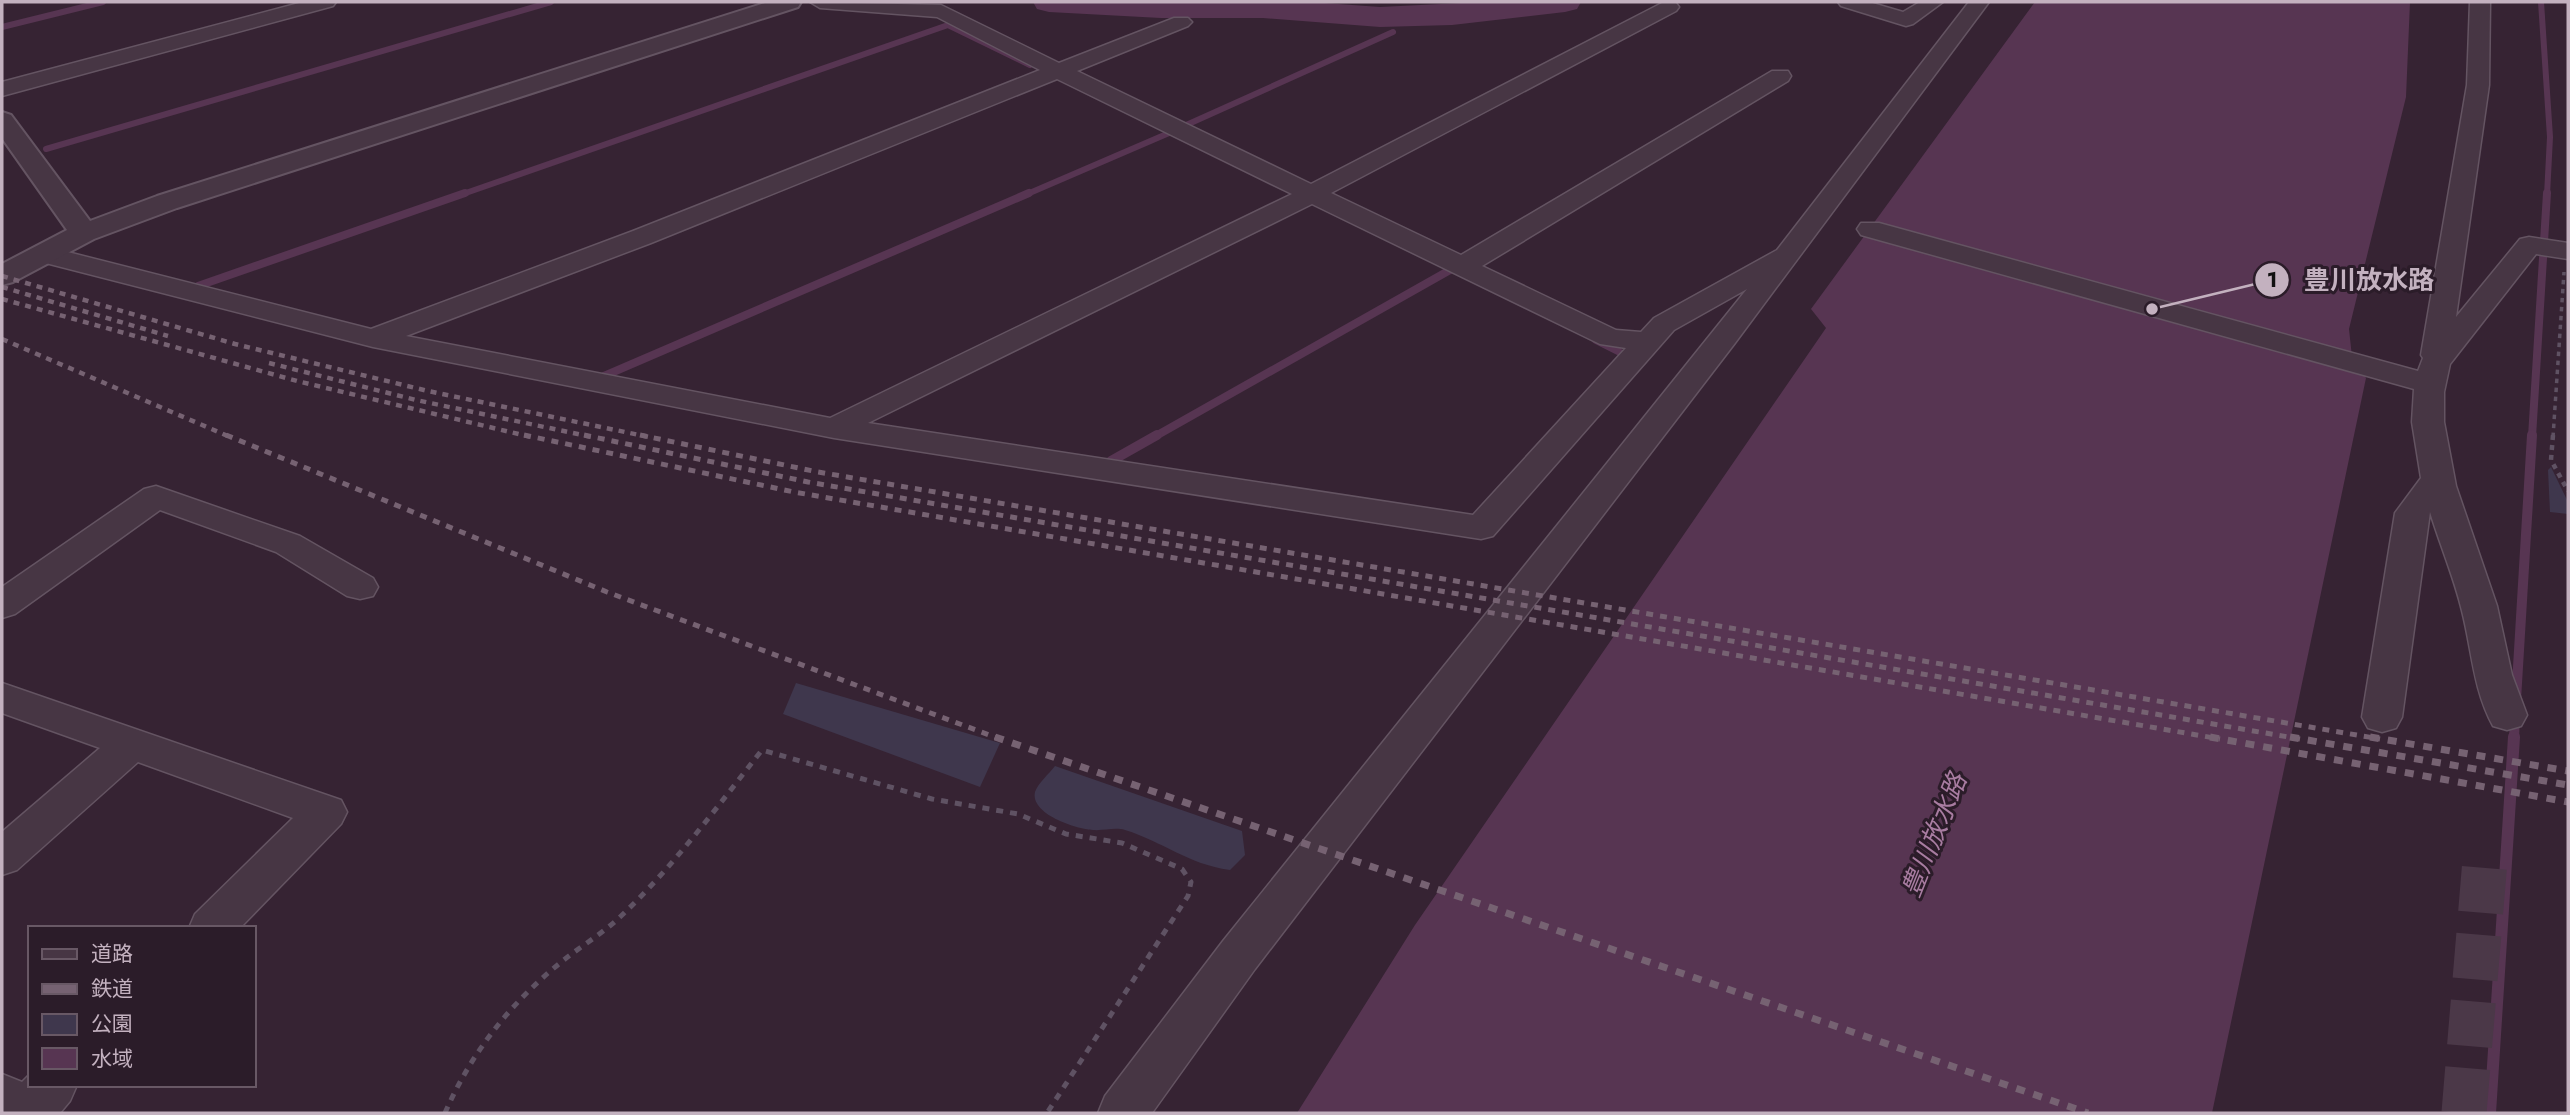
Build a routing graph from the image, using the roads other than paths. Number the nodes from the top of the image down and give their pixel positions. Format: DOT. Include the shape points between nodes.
graph roads {
  1 [pos="327,2"];
  2 [pos="790,2"];
  3 [pos="820,2"];
  4 [pos="1848,2"];
  5 [pos="1933,2"];
  6 [pos="1979,2"];
  7 [pos="2480,2"];
  8 [pos="1669,7"];
  9 [pos="1181,22"];
  10 [pos="1060,72"];
  11 [pos="1780,76"];
  12 [pos="2,89"];
  13 [pos="3,125"];
  14 [pos="1311,194"];
  15 [pos="1870,229"];
  16 [pos="84,233"];
  17 [pos="2567,251"];
  18 [pos="44,254"];
  19 [pos="1783,257"];
  20 [pos="1462,266"];
  21 [pos="2,276"];
  22 [pos="373,338"];
  23 [pos="1646,341"];
  24 [pos="2425,375"];
  25 [pos="834,428"];
  26 [pos="2438,479"];
  27 [pos="360,587"];
  28 [pos="2,605"];
  29 [pos="2,698"];
  30 [pos="2507,715"];
  31 [pos="2382,717"];
  32 [pos="132,744"];
  33 [pos="2,857"];
  34 [pos="213,926"];
  35 [pos="1123,1113"];
  1 -- 12 [label="street"];
  2 -- 16 [label="street" via="167,202"];
  3 -- 10 [label="street" via="941,11"];
  4 -- 5 [label="street" via="1906,20"];
  6 -- 19 [label="street"];
  7 -- 24 [label="street" via="2478,85"];
  8 -- 14 [label="street"];
  9 -- 10 [label="street"];
  10 -- 14 [label="street"];
  10 -- 22 [label="street"];
  11 -- 20 [label="street"];
  13 -- 16 [label="street"];
  14 -- 20 [label="street"];
  14 -- 25 [label="street"];
  15 -- 24 [label="street"];
  16 -- 18 [label="street"];
  17 -- 24 [label="street" via="2529,244"];
  18 -- 21 [label="street"];
  18 -- 22 [label="street"];
  19 -- 23 [label="street" via="1664,324"];
  19 -- 35 [label="street" via="1239,955"];
  20 -- 23 [label="street" via="1610,338"];
  22 -- 25 [label="street"];
  23 -- 25 [label="street" via="1481,528"];
  24 -- 26 [label="street"];
  26 -- 30 [label="street" via="2480,610 2495,691"];
  26 -- 31 [label="street" via="2412,513"];
  27 -- 28 [label="street" via="288,544 156,497"];
  29 -- 32 [label="street"];
  32 -- 33 [label="street"];
  32 -- 34 [label="street" via="326,812"];
}
